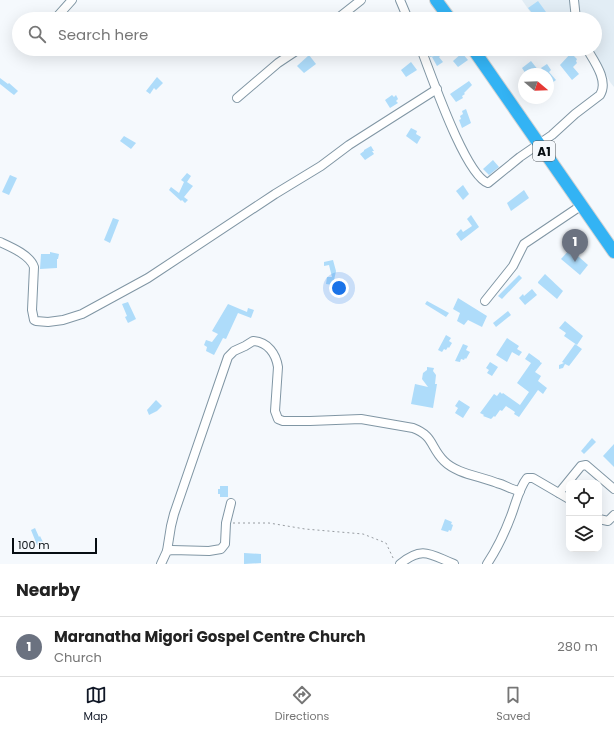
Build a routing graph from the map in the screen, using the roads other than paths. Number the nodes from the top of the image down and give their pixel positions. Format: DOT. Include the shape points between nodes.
graph roads {
  1 [pos="72,0"];
  2 [pos="361,0"];
  3 [pos="400,0"];
  4 [pos="436,0"];
  5 [pos="574,0"];
  6 [pos="61,12"];
  7 [pos="346,12"];
  8 [pos="405,12"];
  9 [pos="445,12"];
  10 [pos="575,12"];
  11 [pos="288,56"];
  12 [pos="424,56"];
  13 [pos="478,56"];
  14 [pos="590,56"];
  15 [pos="437,89"];
  16 [pos="237,98"];
  17 [pos="539,144"];
  18 [pos="582,205"];
  19 [pos="0,242"];
  20 [pos="614,252"];
  21 [pos="485,302"];
  22 [pos="614,489"];
  23 [pos="520,491"];
  24 [pos="559,493"];
  25 [pos="566,497"];
  26 [pos="231,503"];
  27 [pos="614,515"];
  28 [pos="602,520"];
  29 [pos="167,551"];
  30 [pos="161,564"];
  31 [pos="400,564"];
  32 [pos="454,564"];
  33 [pos="487,564"];
  1 -- 6 [label="street"];
  2 -- 7 [label="street"];
  3 -- 8 [label="street"];
  4 -- 9 [label="highway"];
  5 -- 10 [label="street"];
  11 -- 16 [label="street"];
  12 -- 15 [label="street"];
  13 -- 17 [label="highway, A1"];
  14 -- 17 [label="street" via="603,83 600,95"];
  15 -- 17 [label="street" via="463,151 486,182 490,182"];
  15 -- 19 [label="street" via="153,274 78,315 63,320 36,322 32,310 34,267 28,258"];
  17 -- 18 [label="highway, A1"];
  18 -- 20 [label="highway, A1"];
  18 -- 21 [label="street" via="524,244 513,266"];
  22 -- 24 [label="street" via="586,465 581,466"];
  23 -- 24 [label="street" via="529,477"];
  23 -- 29 [label="street" via="454,468 438,455 429,438 413,428 355,418 310,421 278,419 275,411 277,361 265,344 253,341 228,357 174,514"];
  23 -- 33 [label="street" via="494,554"];
  24 -- 25 [label="street"];
  26 -- 29 [label="street" via="226,523 225,544 221,549"];
  27 -- 28 [label="street" via="608,521"];
  29 -- 30 [label="street"];
  31 -- 32 [label="street" via="420,553 434,555"];
}
